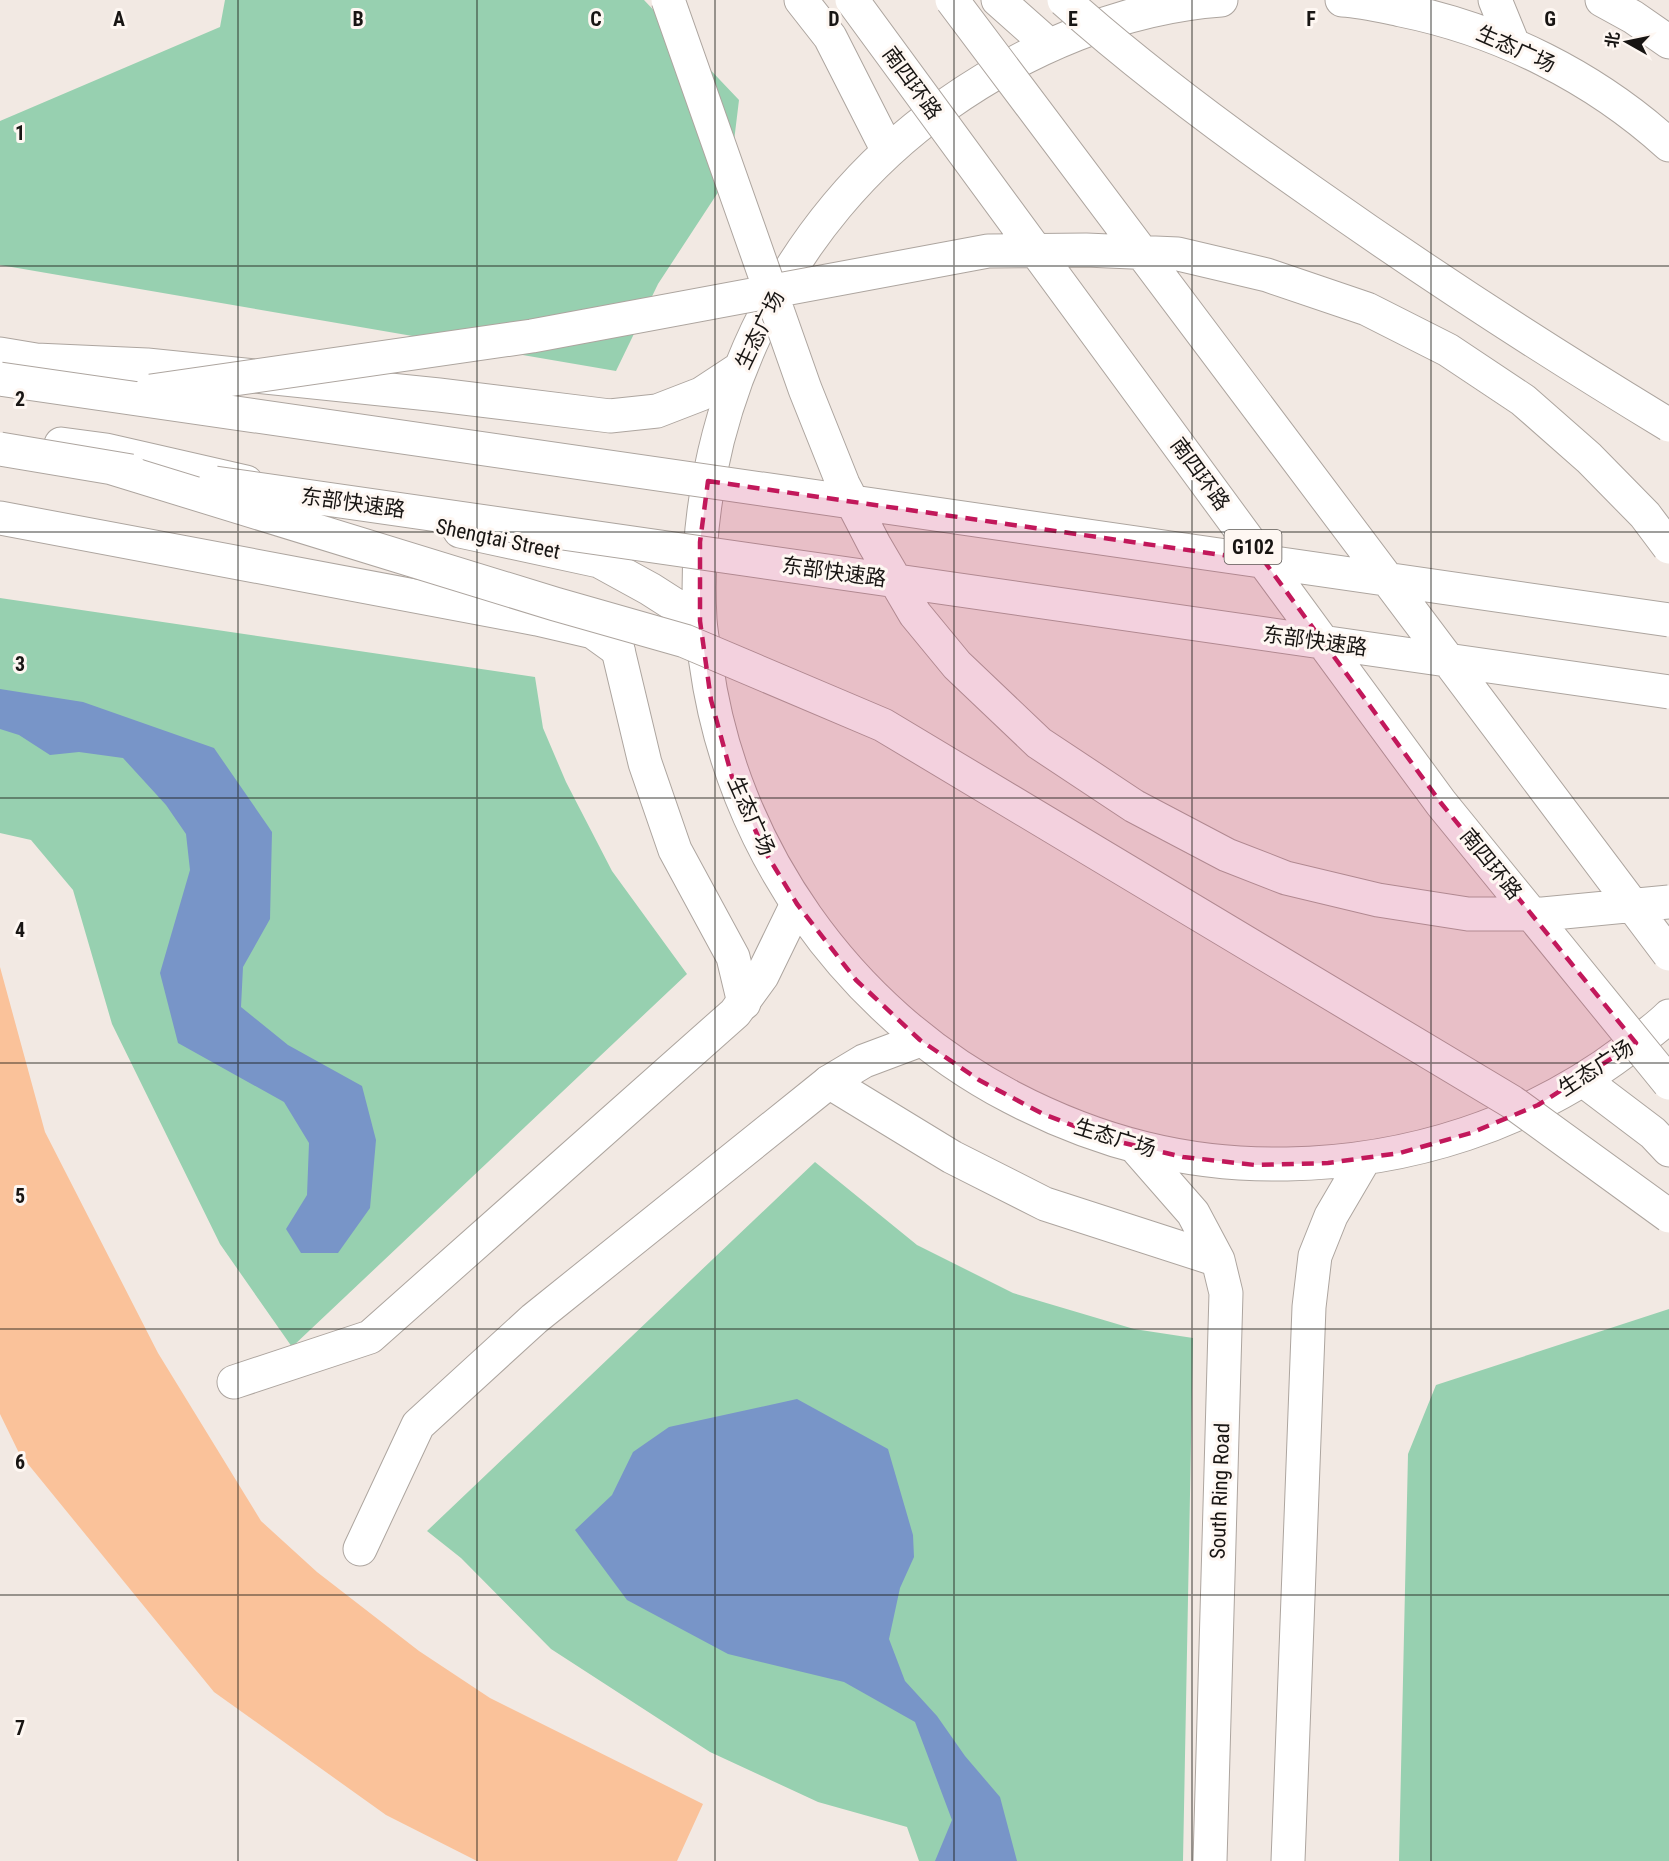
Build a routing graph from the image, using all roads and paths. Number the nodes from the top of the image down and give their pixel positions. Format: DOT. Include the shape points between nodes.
graph roads {
  1 [pos="668,0"];
  2 [pos="801,0"];
  3 [pos="852,0"];
  4 [pos="951,0"];
  5 [pos="998,0"];
  6 [pos="1064,0"];
  7 [pos="1221,0"];
  8 [pos="1342,0"];
  9 [pos="1495,0"];
  10 [pos="1602,0"];
  11 [pos="1669,42"];
  12 [pos="1513,44"];
  13 [pos="1049,45"];
  14 [pos="1669,145"];
  15 [pos="888,152"];
  16 [pos="0,354"];
  17 [pos="739,369"];
  18 [pos="0,379"];
  19 [pos="114,396"];
  20 [pos="1669,425"];
  21 [pos="0,436"];
  22 [pos="0,449"];
  23 [pos="111,468"];
  24 [pos="0,518"];
  25 [pos="1669,547"];
  26 [pos="1669,620"];
  27 [pos="700,621"];
  28 [pos="1669,692"];
  29 [pos="1669,902"];
  30 [pos="796,904"];
  31 [pos="1669,954"];
  32 [pos="744,1003"];
  33 [pos="1669,1016"];
  34 [pos="920,1040"];
  35 [pos="1583,1080"];
  36 [pos="829,1082"];
  37 [pos="1669,1083"];
  38 [pos="1137,1149"];
  39 [pos="1669,1150"];
  40 [pos="1365,1158"];
  41 [pos="1669,1216"];
  42 [pos="1218,1260"];
  43 [pos="234,1382"];
  44 [pos="360,1550"];
  45 [pos="1210,1861"];
  46 [pos="1288,1861"];
  1 -- 29 [label="main road, bridge" via="805,389 843,484 915,614 957,665 1039,743 1134,806 1227,855 1286,878 1378,900 1468,914 1543,914"];
  2 -- 15 [label="main road" via="830,37"];
  3 -- 37 [label="main road, 南四环路 / G102, bridge" via="1441,803"];
  4 -- 31 [label="main road, bridge"];
  5 -- 13 [label="main road"];
  6 -- 20 [label="main road, bridge" via="1222,129 1341,213 1453,290"];
  7 -- 13 [label="main road, 生态广场" via="1123,18"];
  8 -- 12 [label="main road, 生态广场" via="1437,17"];
  9 -- 12 [label="main road"];
  10 -- 11 [label="main road"];
  12 -- 14 [label="main road, 生态广场" via="1583,80"];
  13 -- 15 [label="main road, 生态广场" via="978,82 913,128"];
  15 -- 17 [label="main road, 生态广场" via="855,183 805,244 764,313"];
  16 -- 17 [label="main road" via="36,360 147,365 610,416 657,411 701,394"];
  17 -- 27 [label="main road, 生态广场" via="711,463 700,542"];
  18 -- 19 [label="main road, bridge"];
  19 -- 25 [label="main road, bridge" via="532,336 988,251 1178,254 1268,275 1367,309 1448,350 1523,400 1581,451 1645,515"];
  19 -- 26 [label="main road, bridge"];
  21 -- 27 [label="main road, Shengtai Street" via="106,450 599,561"];
  22 -- 23 [label="main road, 东部快速路, bridge"];
  23 -- 28 [label="main road, 东部快速路, bridge"];
  23 -- 41 [label="main road, bridge" via="684,641 883,725 1512,1102"];
  24 -- 32 [label="main road" via="592,632 618,650 645,763 675,850 733,957"];
  27 -- 30 [label="main road, 生态广场" via="711,700 732,777 764,850"];
  30 -- 32 [label="main road" via="762,976"];
  30 -- 34 [label="main road, 生态广场" via="856,980"];
  32 -- 43 [label="main road" via="370,1337"];
  33 -- 35 [label="main road, 生态广场"];
  34 -- 36 [label="main road" via="864,1061"];
  34 -- 38 [label="main road, 生态广场" via="979,1080 1043,1114"];
  35 -- 39 [label="main road" via="1653,1133"];
  35 -- 40 [label="main road, 生态广场" via="1538,1105 1471,1133 1400,1153"];
  36 -- 42 [label="main road" via="952,1157 1045,1204"];
  36 -- 44 [label="main road" via="534,1319 418,1425"];
  38 -- 40 [label="main road, 生态广场" via="1255,1165"];
  38 -- 42 [label="main road, South Ring Road" via="1193,1213"];
  40 -- 46 [label="main road" via="1331,1216 1315,1256 1309,1306"];
  42 -- 45 [label="main road, South Ring Road" via="1226,1293"];
}
